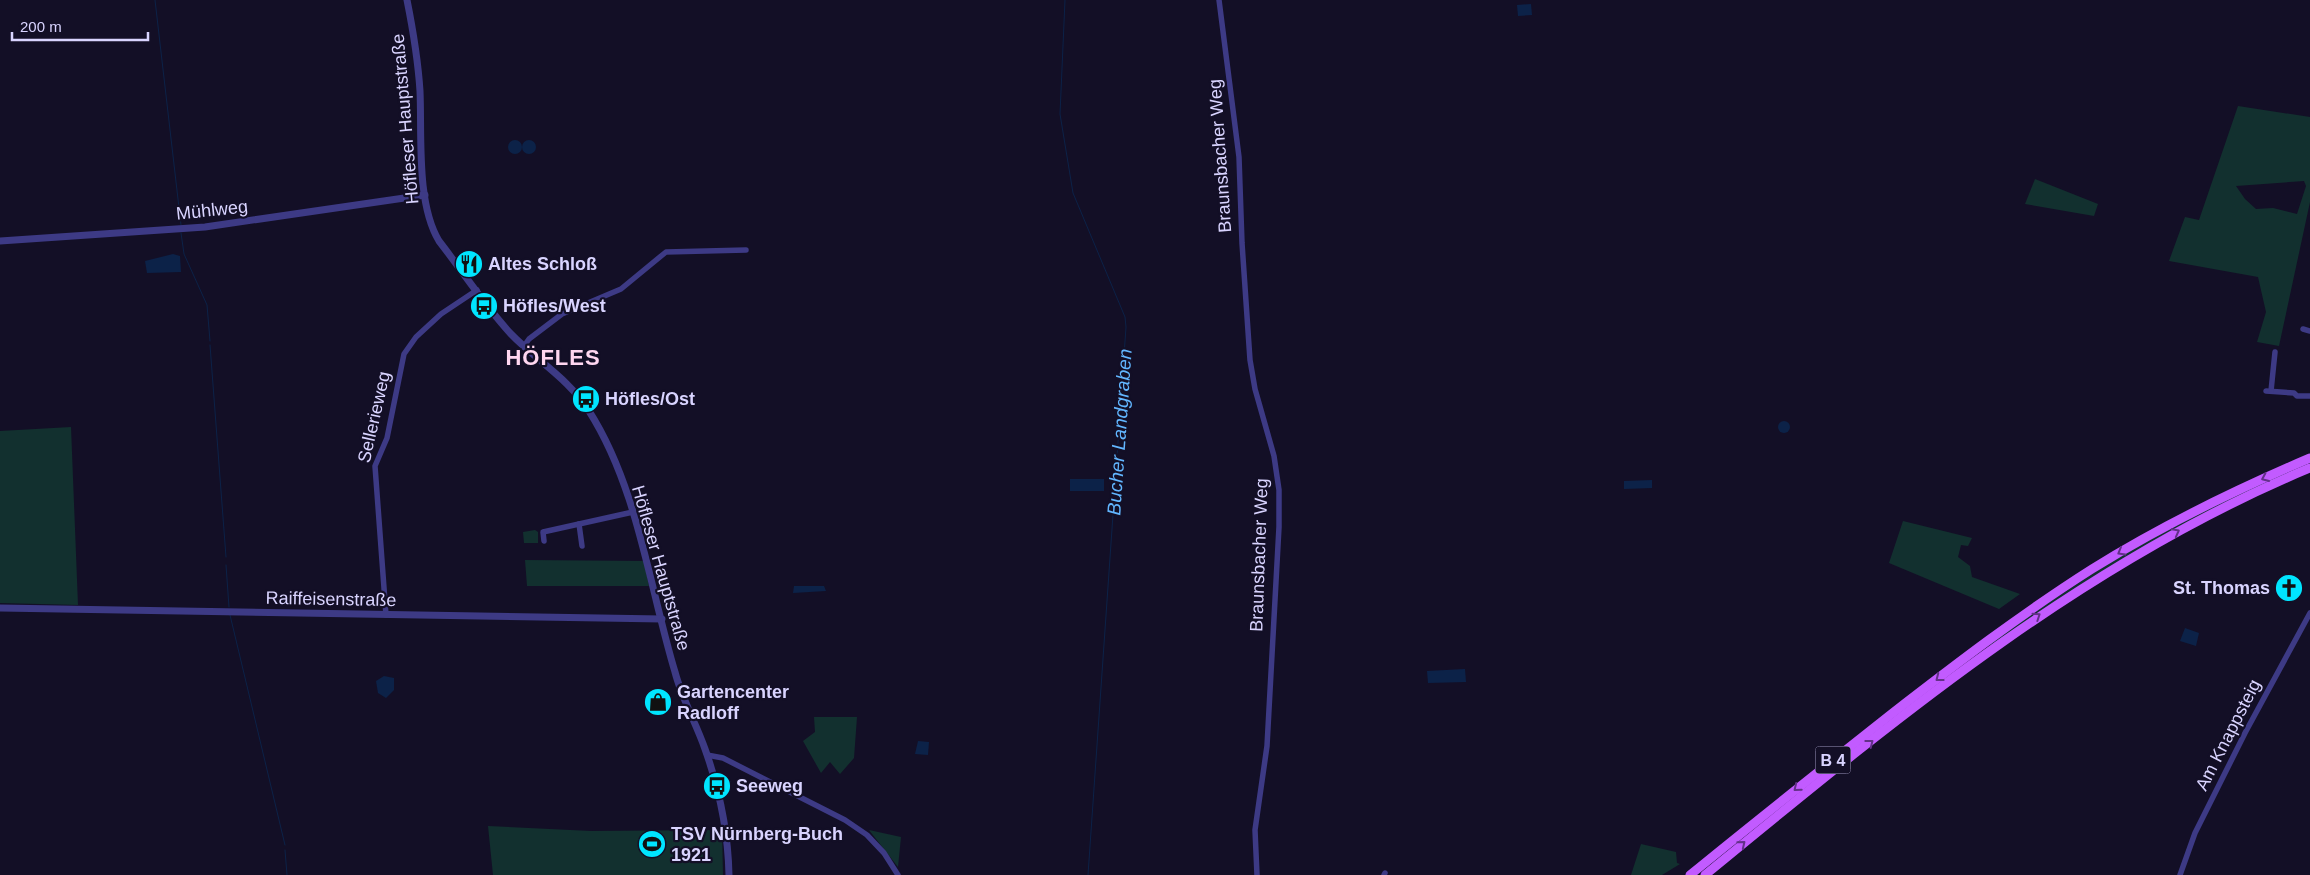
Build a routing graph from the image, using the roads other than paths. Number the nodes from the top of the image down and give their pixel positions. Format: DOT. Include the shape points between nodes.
graph roads {
  1 [pos="407,0"];
  2 [pos="1219,0"];
  3 [pos="425,195"];
  4 [pos="0,241"];
  5 [pos="746,250"];
  6 [pos="477,290"];
  7 [pos="2303,329"];
  8 [pos="2310,331"];
  9 [pos="524,346"];
  10 [pos="2275,352"];
  11 [pos="2310,396"];
  12 [pos="2310,458"];
  13 [pos="2310,468"];
  14 [pos="633,512"];
  15 [pos="578,524"];
  16 [pos="544,541"];
  17 [pos="582,546"];
  18 [pos="0,608"];
  19 [pos="2310,613"];
  20 [pos="386,615"];
  21 [pos="662,619"];
  22 [pos="1995,641"];
  23 [pos="1980,652"];
  24 [pos="707,755"];
  25 [pos="729,875"];
  26 [pos="898,875"];
  27 [pos="1257,875"];
  28 [pos="1690,875"];
  29 [pos="1705,875"];
  30 [pos="2180,875"];
  1 -- 3 [label="street, Höfleser Hauptstraße" via="419,82"];
  2 -- 27 [label="street, Braunsbacher Weg" via="1239,157 1251,367 1274,456 1279,490 1267,746 1255,830"];
  3 -- 4 [label="street, Mühlweg" via="205,227"];
  3 -- 6 [label="street, Höfleser Hauptstraße" via="436,236"];
  5 -- 9 [label="street" via="666,252 621,289 562,314"];
  6 -- 9 [label="street, Höfleser Hauptstraße"];
  6 -- 20 [label="street, Sellerieweg" via="441,314 416,337 404,354 387,438 375,466"];
  7 -- 8 [label="street"];
  9 -- 14 [label="street, Höfleser Hauptstraße" via="560,376 589,410"];
  10 -- 11 [label="street" via="2268,391"];
  12 -- 22 [label="main road, B 4, one-way" via="2246,486 2141,540 2092,569"];
  22 -- 13 [label="main road, B 4, one-way" via="2144,550"];
  14 -- 15 [label="street"];
  14 -- 21 [label="street, Höfleser Hauptstraße"];
  15 -- 16 [label="street" via="543,532"];
  15 -- 17 [label="street"];
  18 -- 20 [label="street, Raiffeisenstraße"];
  19 -- 30 [label="street, Am Knappsteig" via="2195,833"];
  20 -- 21 [label="street, Raiffeisenstraße"];
  21 -- 24 [label="street, Höfleser Hauptstraße" via="676,678"];
  22 -- 23 [label="main road, B 4"];
  23 -- 28 [label="main road, B 4, one-way" via="1809,779"];
  29 -- 23 [label="main road, B 4, one-way"];
  24 -- 25 [label="street, Höfleser Hauptstraße" via="725,820"];
  24 -- 26 [label="street" via="723,758 845,820 867,835"];
}
